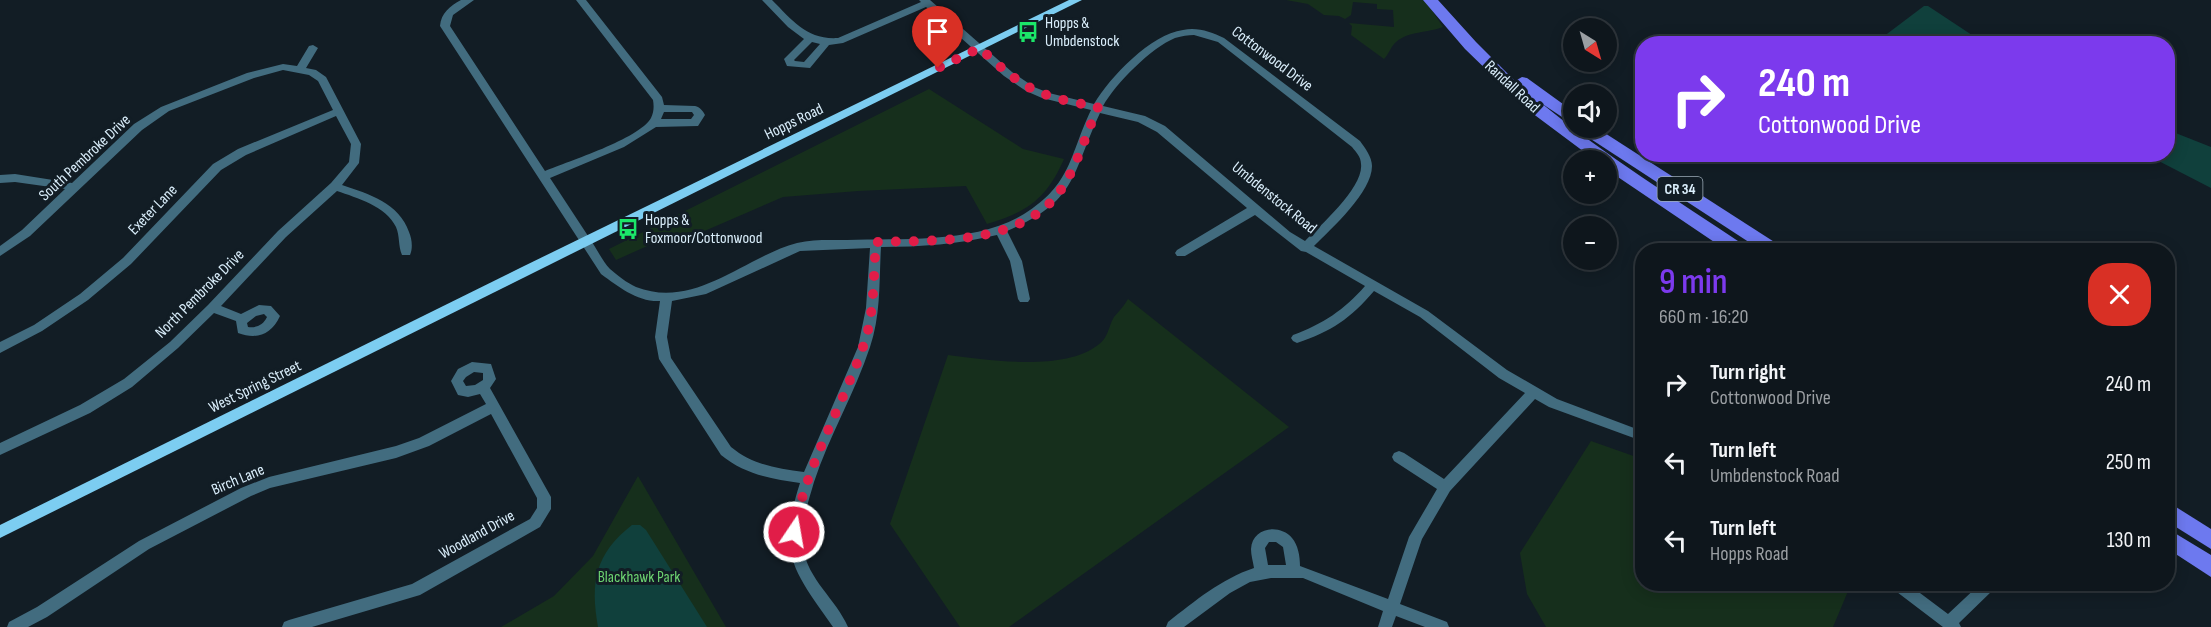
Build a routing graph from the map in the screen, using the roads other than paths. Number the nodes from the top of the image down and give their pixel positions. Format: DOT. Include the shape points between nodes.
graph roads {
  1 [pos="469,0"];
  2 [pos="581,0"];
  3 [pos="767,0"];
  4 [pos="1077,0"];
  5 [pos="1430,0"];
  6 [pos="1444,0"];
  7 [pos="926,1"];
  8 [pos="810,39"];
  9 [pos="825,44"];
  10 [pos="313,48"];
  11 [pos="980,48"];
  12 [pos="300,69"];
  13 [pos="1098,107"];
  14 [pos="660,108"];
  15 [pos="339,111"];
  16 [pos="1563,112"];
  17 [pos="653,123"];
  18 [pos="1601,138"];
  19 [pos="1591,150"];
  20 [pos="1635,160"];
  21 [pos="1638,162"];
  22 [pos="1617,168"];
  23 [pos="543,176"];
  24 [pos="0,178"];
  25 [pos="335,186"];
  26 [pos="75,187"];
  27 [pos="1255,209"];
  28 [pos="1001,231"];
  29 [pos="586,240"];
  30 [pos="876,242"];
  31 [pos="1728,243"];
  32 [pos="1762,243"];
  33 [pos="1305,248"];
  34 [pos="0,252"];
  35 [pos="406,252"];
  36 [pos="1181,253"];
  37 [pos="525,271"];
  38 [pos="1372,285"];
  39 [pos="667,299"];
  40 [pos="1024,299"];
  41 [pos="212,308"];
  42 [pos="243,319"];
  43 [pos="1297,338"];
  44 [pos="0,348"];
  45 [pos="483,388"];
  46 [pos="1533,393"];
  47 [pos="494,406"];
  48 [pos="1635,434"];
  49 [pos="0,449"];
  50 [pos="1399,457"];
  51 [pos="809,479"];
  52 [pos="1445,487"];
  53 [pos="2175,516"];
  54 [pos="0,532"];
  55 [pos="2211,540"];
  56 [pos="2175,543"];
  57 [pos="2211,567"];
  58 [pos="1294,572"];
  59 [pos="1262,573"];
  60 [pos="1907,591"];
  61 [pos="1983,591"];
  62 [pos="1392,606"];
  63 [pos="1951,625"];
  64 [pos="14,627"];
  65 [pos="289,627"];
  66 [pos="841,627"];
  67 [pos="1173,627"];
  68 [pos="1385,627"];
  69 [pos="1442,627"];
  1 -- 23 [label="street, Cottonwood Drive" via="449,14 445,26"];
  2 -- 14 [label="street" via="658,99"];
  3 -- 8 [label="street"];
  4 -- 11 [label="main road, Hopps Road"];
  5 -- 19 [label="main road, Randall Road / CR 34" via="1498,75"];
  6 -- 16 [label="main road, Randall Road" via="1473,37 1520,80"];
  7 -- 9 [label="street" via="840,41"];
  7 -- 11 [label="street, Umbdenstock Road"];
  8 -- 9 [label="street"];
  8 -- 9 [label="street" via="789,59 791,64 806,66"];
  10 -- 12 [label="street"];
  11 -- 13 [label="street, Umbdenstock Road" via="1030,89"];
  11 -- 29 [label="main road, Hopps Road"];
  12 -- 15 [label="street" via="322,79"];
  12 -- 26 [label="street, South Pembroke Drive" via="283,67 251,75 165,109 138,127"];
  13 -- 27 [label="street, Umbdenstock Road" via="1161,129"];
  13 -- 28 [label="street, Cottonwood Drive" via="1060,191 1035,214"];
  13 -- 33 [label="street, Cottonwood Drive" via="1113,85 1162,40 1193,31 1221,40 1356,144 1365,158 1364,177 1344,208"];
  14 -- 17 [label="street"];
  14 -- 17 [label="street" via="695,109 700,115 694,123"];
  15 -- 25 [label="street, North Pembroke Drive" via="356,144 354,163"];
  15 -- 44 [label="street, Exeter Lane" via="242,152 217,167 127,261 38,328"];
  17 -- 23 [label="street" via="632,138"];
  18 -- 20 [label="main road, CR 34"];
  21 -- 32 [label="main road, CR 34"];
  22 -- 31 [label="main road, Randall Road / CR 34"];
  23 -- 29 [label="street, Cottonwood Drive"];
  24 -- 26 [label="street"];
  25 -- 35 [label="street" via="384,204 407,238"];
  25 -- 41 [label="street, North Pembroke Drive" via="282,234"];
  26 -- 34 [label="street, South Pembroke Drive"];
  27 -- 33 [label="street, Umbdenstock Road"];
  27 -- 36 [label="street"];
  28 -- 30 [label="street, Cottonwood Drive" via="974,238"];
  28 -- 40 [label="street" via="1016,261"];
  29 -- 37 [label="main road, Hopps Road"];
  29 -- 39 [label="street, Cottonwood Drive" via="616,282 638,293"];
  30 -- 39 [label="street, Cottonwood Drive" via="799,248 703,291"];
  30 -- 51 [label="street" via="864,346"];
  33 -- 38 [label="street, Umbdenstock Road"];
  37 -- 54 [label="main road, West Spring Street"];
  38 -- 43 [label="street" via="1341,319"];
  38 -- 46 [label="street, Umbdenstock Road" via="1424,314"];
  39 -- 51 [label="street" via="660,344 665,359 726,451 739,463 760,471"];
  41 -- 42 [label="street"];
  41 -- 49 [label="street, North Pembroke Drive" via="128,383 85,410"];
  45 -- 47 [label="street, Woodland Drive"];
  46 -- 48 [label="street, Umbdenstock Road"];
  46 -- 52 [label="street"];
  47 -- 64 [label="street, Birch Lane" via="396,452 246,492 136,550"];
  47 -- 65 [label="street, Woodland Drive" via="544,496 544,509 535,523 415,590"];
  50 -- 52 [label="street"];
  51 -- 66 [label="street" via="794,532 796,550 802,569"];
  52 -- 62 [label="street" via="1416,537"];
  53 -- 55 [label="main road"];
  56 -- 57 [label="main road"];
  58 -- 59 [label="street"];
  58 -- 59 [label="street" via="1291,549 1283,538 1273,535 1260,542"];
  58 -- 62 [label="street"];
  59 -- 67 [label="street" via="1228,586"];
  60 -- 63 [label="street"];
  61 -- 63 [label="street"];
  62 -- 68 [label="street"];
  62 -- 69 [label="street"];
}
